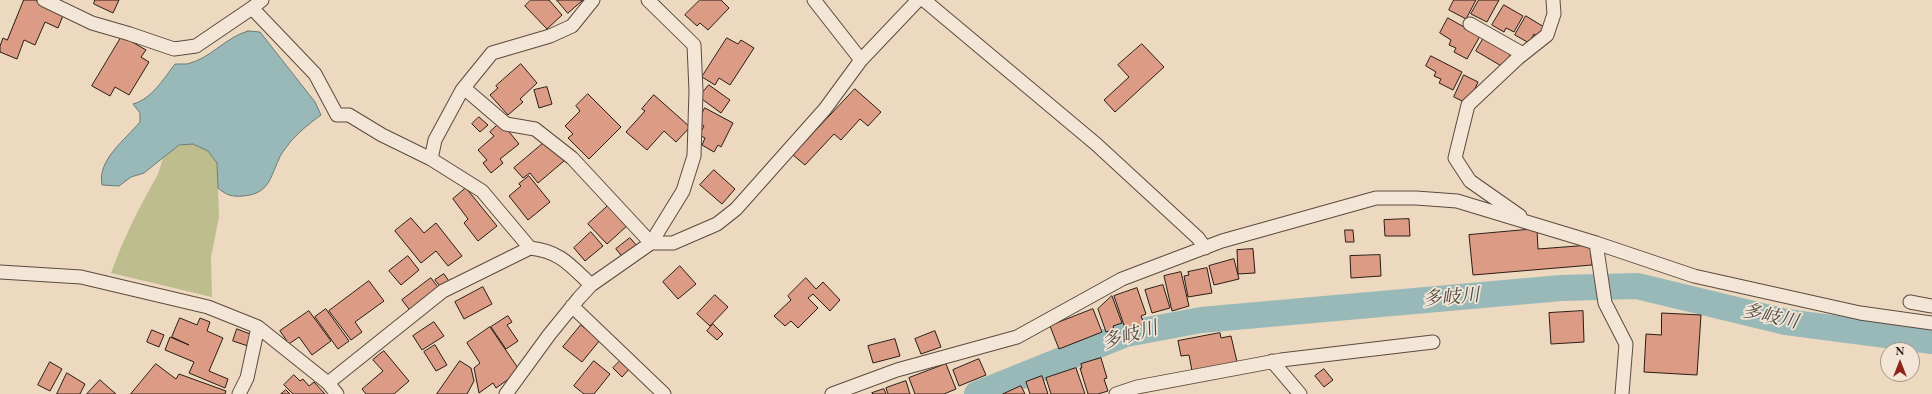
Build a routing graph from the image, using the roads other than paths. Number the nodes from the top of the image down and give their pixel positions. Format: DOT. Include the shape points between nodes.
graph roads {
  1 [pos="44,0"];
  2 [pos="593,0"];
  3 [pos="648,0"];
  4 [pos="814,0"];
  5 [pos="918,0"];
  6 [pos="924,0"];
  7 [pos="1553,0"];
  8 [pos="257,4"];
  9 [pos="1470,24"];
  10 [pos="1523,54"];
  11 [pos="861,60"];
  12 [pos="464,88"];
  13 [pos="431,159"];
  14 [pos="1528,222"];
  15 [pos="651,243"];
  16 [pos="1596,243"];
  17 [pos="530,248"];
  18 [pos="1205,248"];
  19 [pos="0,272"];
  20 [pos="591,285"];
  21 [pos="1910,302"];
  22 [pos="572,306"];
  23 [pos="1932,306"];
  24 [pos="1932,323"];
  25 [pos="258,327"];
  26 [pos="1433,342"];
  27 [pos="1272,361"];
  28 [pos="328,383"];
  29 [pos="239,394"];
  30 [pos="337,394"];
  31 [pos="506,394"];
  32 [pos="664,394"];
  33 [pos="832,394"];
  34 [pos="1116,394"];
  35 [pos="1300,394"];
  36 [pos="1622,394"];
  1 -- 8 [label="street" via="92,23 174,49 196,46"];
  2 -- 12 [label="street" via="572,26 550,36 492,53"];
  3 -- 15 [label="street" via="694,45 696,91 692,163 683,191"];
  4 -- 11 [label="street"];
  5 -- 11 [label="street"];
  6 -- 18 [label="street" via="1096,144 1198,238"];
  7 -- 10 [label="street" via="1554,14 1547,35"];
  8 -- 13 [label="street" via="315,74 337,115 349,115 382,135"];
  9 -- 10 [label="street"];
  10 -- 14 [label="street" via="1468,105 1455,158 1470,181"];
  11 -- 15 [label="street" via="825,109 736,209 716,224 673,243"];
  12 -- 13 [label="street" via="435,140"];
  12 -- 15 [label="street" via="506,124 535,129 572,158"];
  13 -- 17 [label="street" via="482,191"];
  14 -- 16 [label="street"];
  14 -- 18 [label="street" via="1457,201 1376,198"];
  15 -- 20 [label="street"];
  16 -- 24 [label="street" via="1694,276 1860,313"];
  16 -- 36 [label="street" via="1604,303 1626,344"];
  17 -- 20 [label="street" via="560,256"];
  17 -- 28 [label="street" via="443,292"];
  18 -- 33 [label="street" via="1122,279 1017,337 897,370"];
  19 -- 25 [label="street" via="81,277 208,307"];
  20 -- 22 [label="street"];
  21 -- 23 [label="street"];
  22 -- 31 [label="street"];
  22 -- 32 [label="street"];
  25 -- 28 [label="street"];
  25 -- 29 [label="street" via="247,378"];
  26 -- 27 [label="street"];
  27 -- 34 [label="street" via="1137,387"];
  27 -- 35 [label="street"];
  28 -- 30 [label="street"];
}
